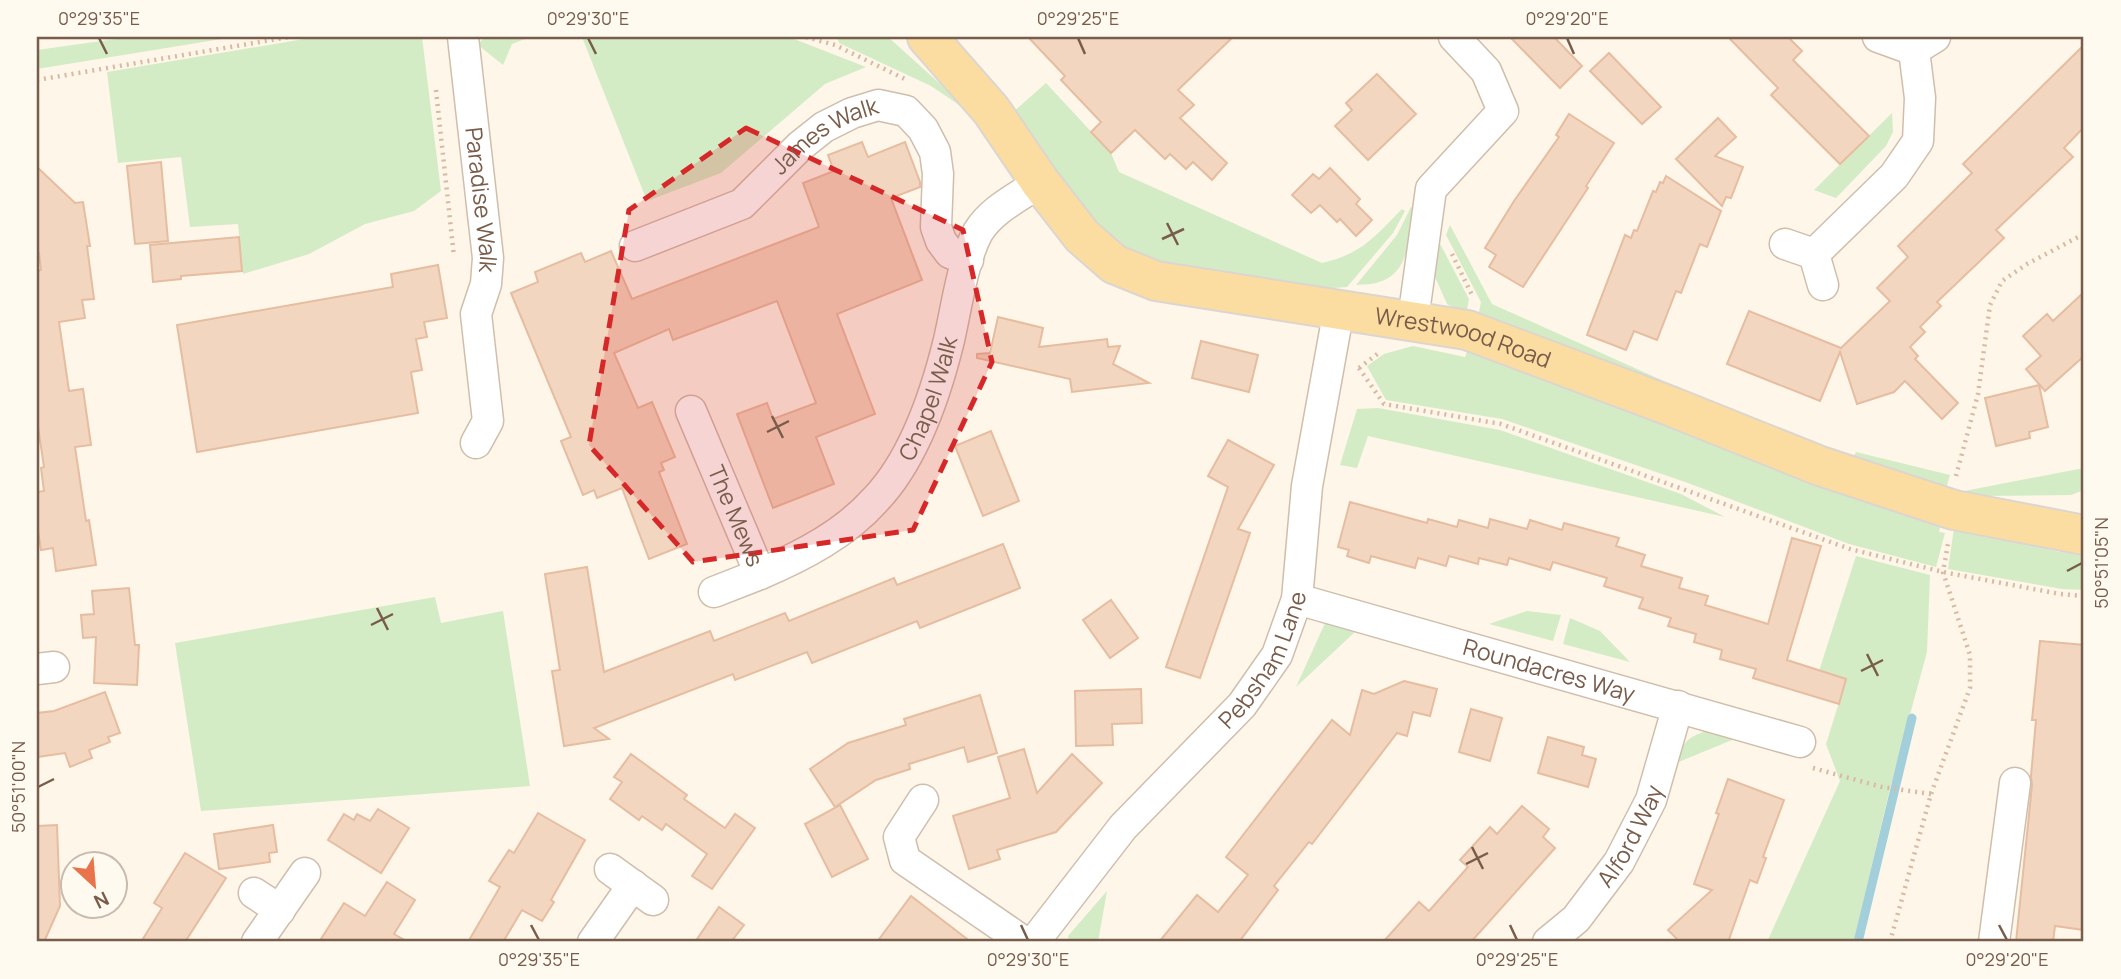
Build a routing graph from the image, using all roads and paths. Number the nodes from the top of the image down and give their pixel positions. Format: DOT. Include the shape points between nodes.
graph roads {
  1 [pos="289,37"];
  2 [pos="463,37"];
  3 [pos="832,37"];
  4 [pos="927,37"];
  5 [pos="1454,37"];
  6 [pos="1878,37"];
  7 [pos="1925,43"];
  8 [pos="835,45"];
  9 [pos="435,78"];
  10 [pos="37,80"];
  11 [pos="1040,182"];
  12 [pos="2084,234"];
  13 [pos="1785,244"];
  14 [pos="635,246"];
  15 [pos="1814,254"];
  16 [pos="454,257"];
  17 [pos="968,260"];
  18 [pos="1823,285"];
  19 [pos="1339,309"];
  20 [pos="1413,320"];
  21 [pos="1331,363"];
  22 [pos="691,411"];
  23 [pos="476,443"];
  24 [pos="1954,510"];
  25 [pos="2084,535"];
  26 [pos="1943,572"];
  27 [pos="760,574"];
  28 [pos="714,593"];
  29 [pos="2084,596"];
  30 [pos="1297,599"];
  31 [pos="1678,706"];
  32 [pos="1800,742"];
  33 [pos="2015,783"];
  34 [pos="1931,794"];
  35 [pos="923,800"];
  36 [pos="305,873"];
  37 [pos="632,885"];
  38 [pos="254,893"];
  39 [pos="280,910"];
  40 [pos="257,942"];
  41 [pos="593,942"];
  42 [pos="1024,942"];
  43 [pos="1034,942"];
  44 [pos="1548,942"];
  45 [pos="1890,942"];
  46 [pos="1994,942"];
  1 -- 10 [label="path"];
  2 -- 23 [label="street, Paradise Walk" via="488,258 476,314 488,421"];
  3 -- 8 [label="path"];
  4 -- 11 [label="main road, Wrestwood Road" via="991,110"];
  5 -- 20 [label="street" via="1486,71 1503,111 1431,189"];
  6 -- 7 [label="street"];
  7 -- 15 [label="street" via="1918,141 1894,176"];
  9 -- 16 [label="path"];
  11 -- 17 [label="street, Chapel Walk" via="994,213 978,233"];
  11 -- 19 [label="main road, Wrestwood Road" via="1082,236 1114,264 1156,281"];
  12 -- 24 [label="path" via="2002,281 1990,305 1978,394 1954,483"];
  13 -- 15 [label="street"];
  14 -- 17 [label="street, James Walk" via="742,204 824,127 878,105 906,111 923,128 935,152 938,174 936,227 950,253"];
  15 -- 18 [label="street"];
  17 -- 27 [label="street, Chapel Walk" via="945,358 916,442 877,499 836,534"];
  19 -- 20 [label="main road, Wrestwood Road"];
  19 -- 21 [label="street, Pebsham Lane"];
  20 -- 24 [label="main road, Wrestwood Road" via="1467,330 1820,466"];
  21 -- 26 [label="path" via="1359,368 1384,404 1501,424 1838,545"];
  21 -- 30 [label="street, Pebsham Lane" via="1307,486"];
  22 -- 27 [label="street, The Mews"];
  24 -- 25 [label="main road, Wrestwood Road"];
  24 -- 26 [label="path"];
  26 -- 29 [label="path"];
  26 -- 34 [label="path" via="1970,655 1970,688"];
  27 -- 28 [label="street, The Mews"];
  30 -- 31 [label="street, Roundacres Way"];
  30 -- 43 [label="street, Pebsham Lane" via="1277,655 1242,705 1123,827"];
  31 -- 32 [label="street, Roundacres Way"];
  31 -- 44 [label="street, Alford Way" via="1651,800 1619,862 1576,919"];
  32 -- 34 [label="path" via="1814,768 1882,787"];
  33 -- 46 [label="street"];
  34 -- 45 [label="path"];
  35 -- 42 [label="street" via="899,837 905,860"];
  36 -- 39 [label="street"];
  37 -- 41 [label="street"];
  38 -- 39 [label="street"];
  39 -- 40 [label="street"];
}
